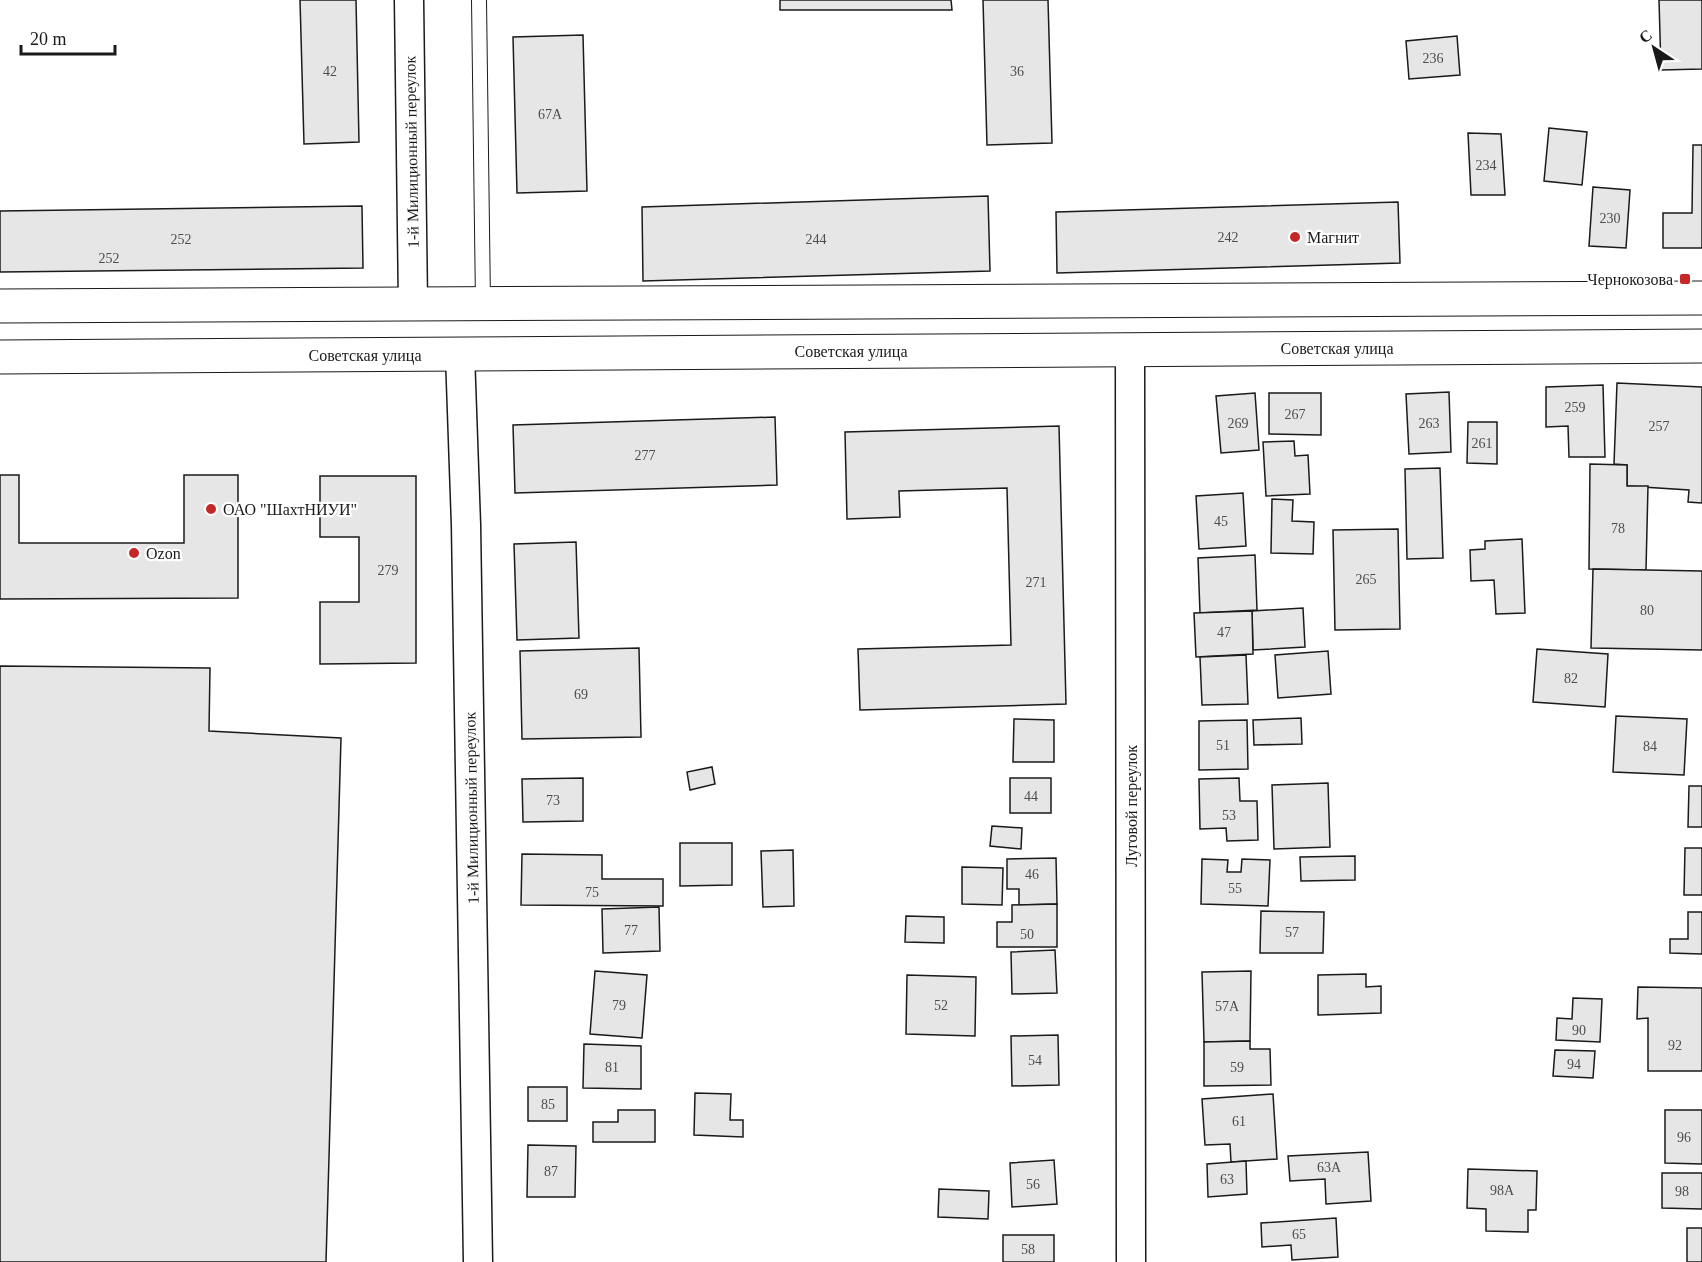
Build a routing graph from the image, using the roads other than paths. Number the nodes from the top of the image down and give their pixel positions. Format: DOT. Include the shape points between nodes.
graph roads {
  1 [pos="409,0"];
  2 [pos="479,0"];
  3 [pos="1702,298"];
  4 [pos="413,304"];
  5 [pos="483,304"];
  6 [pos="0,306"];
  7 [pos="1702,346"];
  8 [pos="1130,349"];
  9 [pos="460,354"];
  10 [pos="0,357"];
  11 [pos="478,1262"];
  12 [pos="1131,1262"];
  1 -- 4 [label="street, 1-й Милиционный переулок"];
  2 -- 5 [label="lane"];
  3 -- 5 [label="main road"];
  4 -- 5 [label="main road"];
  4 -- 6 [label="main road"];
  7 -- 8 [label="main road, Советская улица"];
  8 -- 9 [label="main road, Советская улица"];
  8 -- 12 [label="street, Луговой переулок"];
  9 -- 10 [label="main road, Советская улица"];
  9 -- 11 [label="street, 1-й Милиционный переулок"];
}
